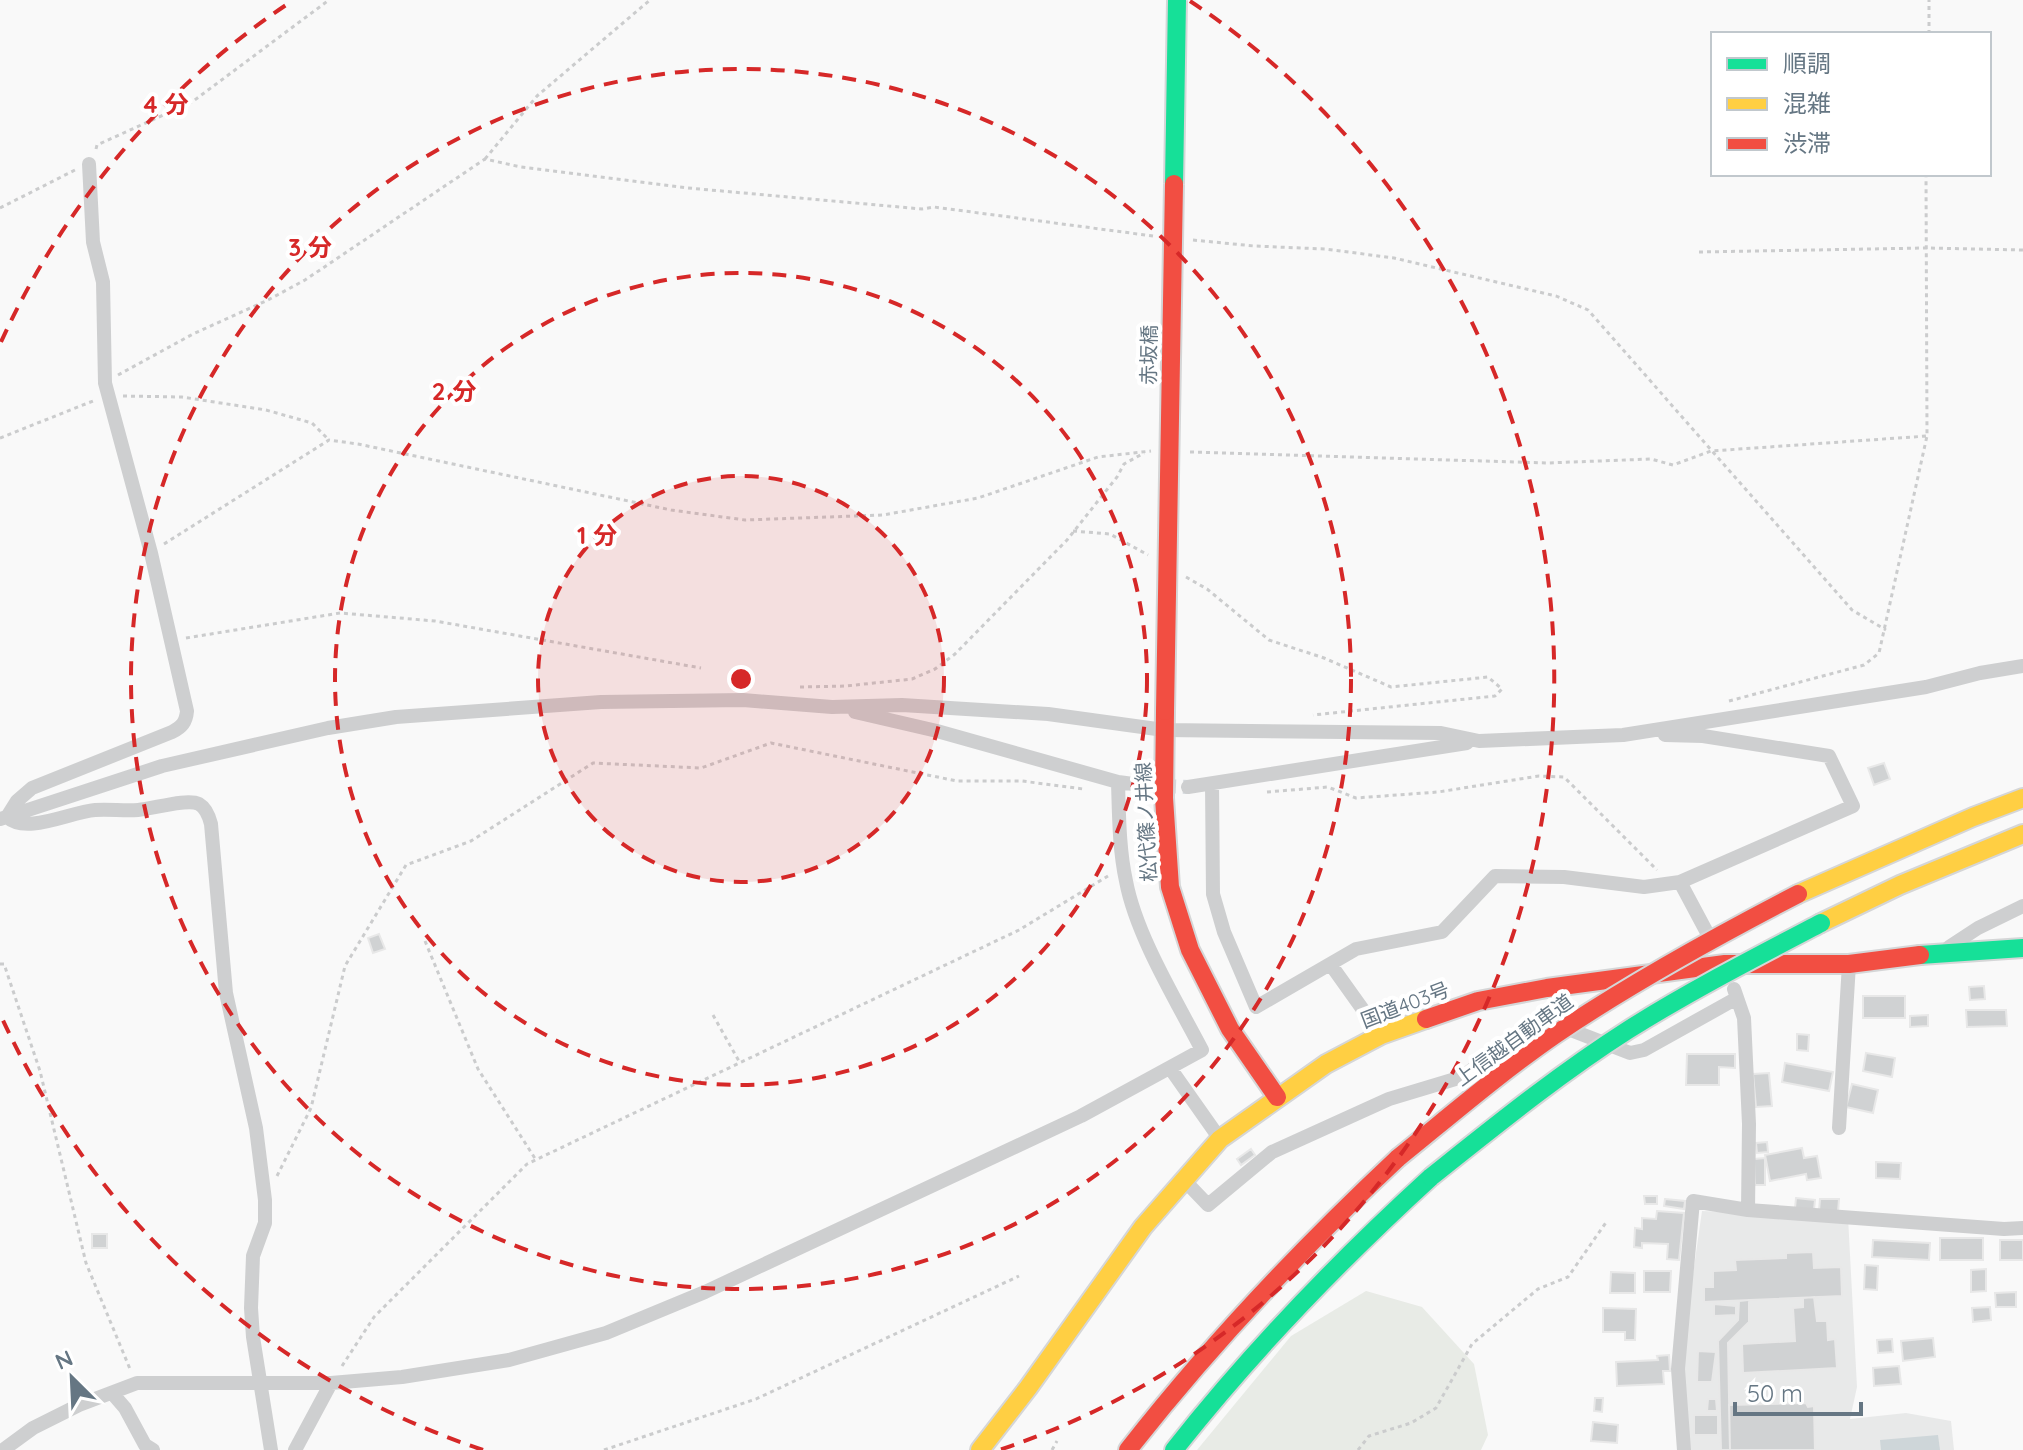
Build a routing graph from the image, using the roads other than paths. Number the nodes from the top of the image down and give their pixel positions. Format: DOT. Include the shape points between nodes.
graph roads {
  1 [pos="1177,0"];
  2 [pos="89,164"];
  3 [pos="2023,666"];
  4 [pos="832,707"];
  5 [pos="1165,711"];
  6 [pos="1164,730"];
  7 [pos="1623,735"];
  8 [pos="1479,741"];
  9 [pos="1212,784"];
  10 [pos="1141,785"];
  11 [pos="1188,787"];
  12 [pos="1118,788"];
  13 [pos="2023,798"];
  14 [pos="3,818"];
  15 [pos="2023,834"];
  16 [pos="1675,883"];
  17 [pos="2023,906"];
  18 [pos="2023,948"];
  19 [pos="1942,952"];
  20 [pos="1725,964"];
  21 [pos="1849,964"];
  22 [pos="1331,965"];
  23 [pos="1737,998"];
  24 [pos="1381,1035"];
  25 [pos="1170,1068"];
  26 [pos="1277,1097"];
  27 [pos="1839,1128"];
  28 [pos="1220,1139"];
  29 [pos="1184,1180"];
  30 [pos="1748,1210"];
  31 [pos="2023,1228"];
  32 [pos="331,1383"];
  33 [pos="260,1384"];
  34 [pos="112,1393"];
  35 [pos="3,1450"];
  36 [pos="153,1450"];
  37 [pos="271,1450"];
  38 [pos="295,1450"];
  39 [pos="980,1450"];
  40 [pos="1128,1450"];
  41 [pos="1174,1450"];
  42 [pos="1684,1450"];
  1 -- 5 [label="main road, 赤坂橋, bridge"];
  2 -- 14 [label="street" via="93,242 103,282 106,389 187,711 183,724 172,732 32,788"];
  3 -- 7 [label="street" via="1926,687"];
  4 -- 6 [label="street" via="902,705 1048,714"];
  4 -- 12 [label="street" via="937,731"];
  4 -- 14 [label="street" via="743,700 617,701 396,717 162,766"];
  5 -- 6 [label="main road, 松代篠ノ井線"];
  6 -- 8 [label="street" via="1441,733"];
  6 -- 26 [label="main road, 松代篠ノ井線" via="1170,887 1190,950 1230,1029"];
  7 -- 8 [label="street"];
  7 -- 16 [label="street" via="1703,736 1829,756 1853,806"];
  8 -- 9 [label="street"];
  9 -- 11 [label="street"];
  9 -- 22 [label="street" via="1213,894 1256,1007"];
  10 -- 12 [label="street"];
  12 -- 25 [label="street" via="1126,882 1149,948 1202,1050"];
  13 -- 40 [label="main road, 上信越自動車道, bridge" via="1798,894 1661,966 1521,1059 1398,1158 1281,1269"];
  14 -- 33 [label="street" via="27,824 92,810 193,802 208,814 226,993 256,1128 265,1200 265,1223 253,1256 251,1308"];
  15 -- 41 [label="main road, bridge" via="1821,923 1691,992 1557,1078 1367,1235 1251,1355"];
  16 -- 20 [label="street"];
  16 -- 22 [label="street" via="1644,887 1564,877 1495,876 1442,932 1356,949"];
  17 -- 19 [label="street"];
  18 -- 19 [label="main road, 国道403号"];
  19 -- 21 [label="main road, 国道403号"];
  20 -- 21 [label="main road, 国道403号"];
  20 -- 23 [label="street"];
  20 -- 24 [label="main road, 国道403号" via="1478,1001"];
  21 -- 27 [label="street"];
  22 -- 24 [label="street"];
  23 -- 29 [label="street" via="1630,1053 1545,1020 1462,1077 1389,1099 1272,1152 1208,1205"];
  23 -- 30 [label="street" via="1744,1018"];
  24 -- 26 [label="main road, 国道403号"];
  25 -- 28 [label="street"];
  25 -- 32 [label="street" via="1081,1116 606,1333 509,1360"];
  26 -- 28 [label="main road, 国道403号"];
  28 -- 29 [label="main road, 国道403号"];
  29 -- 39 [label="main road, 国道403号" via="1143,1227"];
  30 -- 31 [label="street"];
  30 -- 42 [label="street" via="1693,1201 1678,1369"];
  32 -- 33 [label="street"];
  32 -- 38 [label="street"];
  33 -- 34 [label="street" via="137,1383"];
  33 -- 37 [label="street"];
  34 -- 35 [label="street" via="33,1428"];
  34 -- 36 [label="street"];
}
